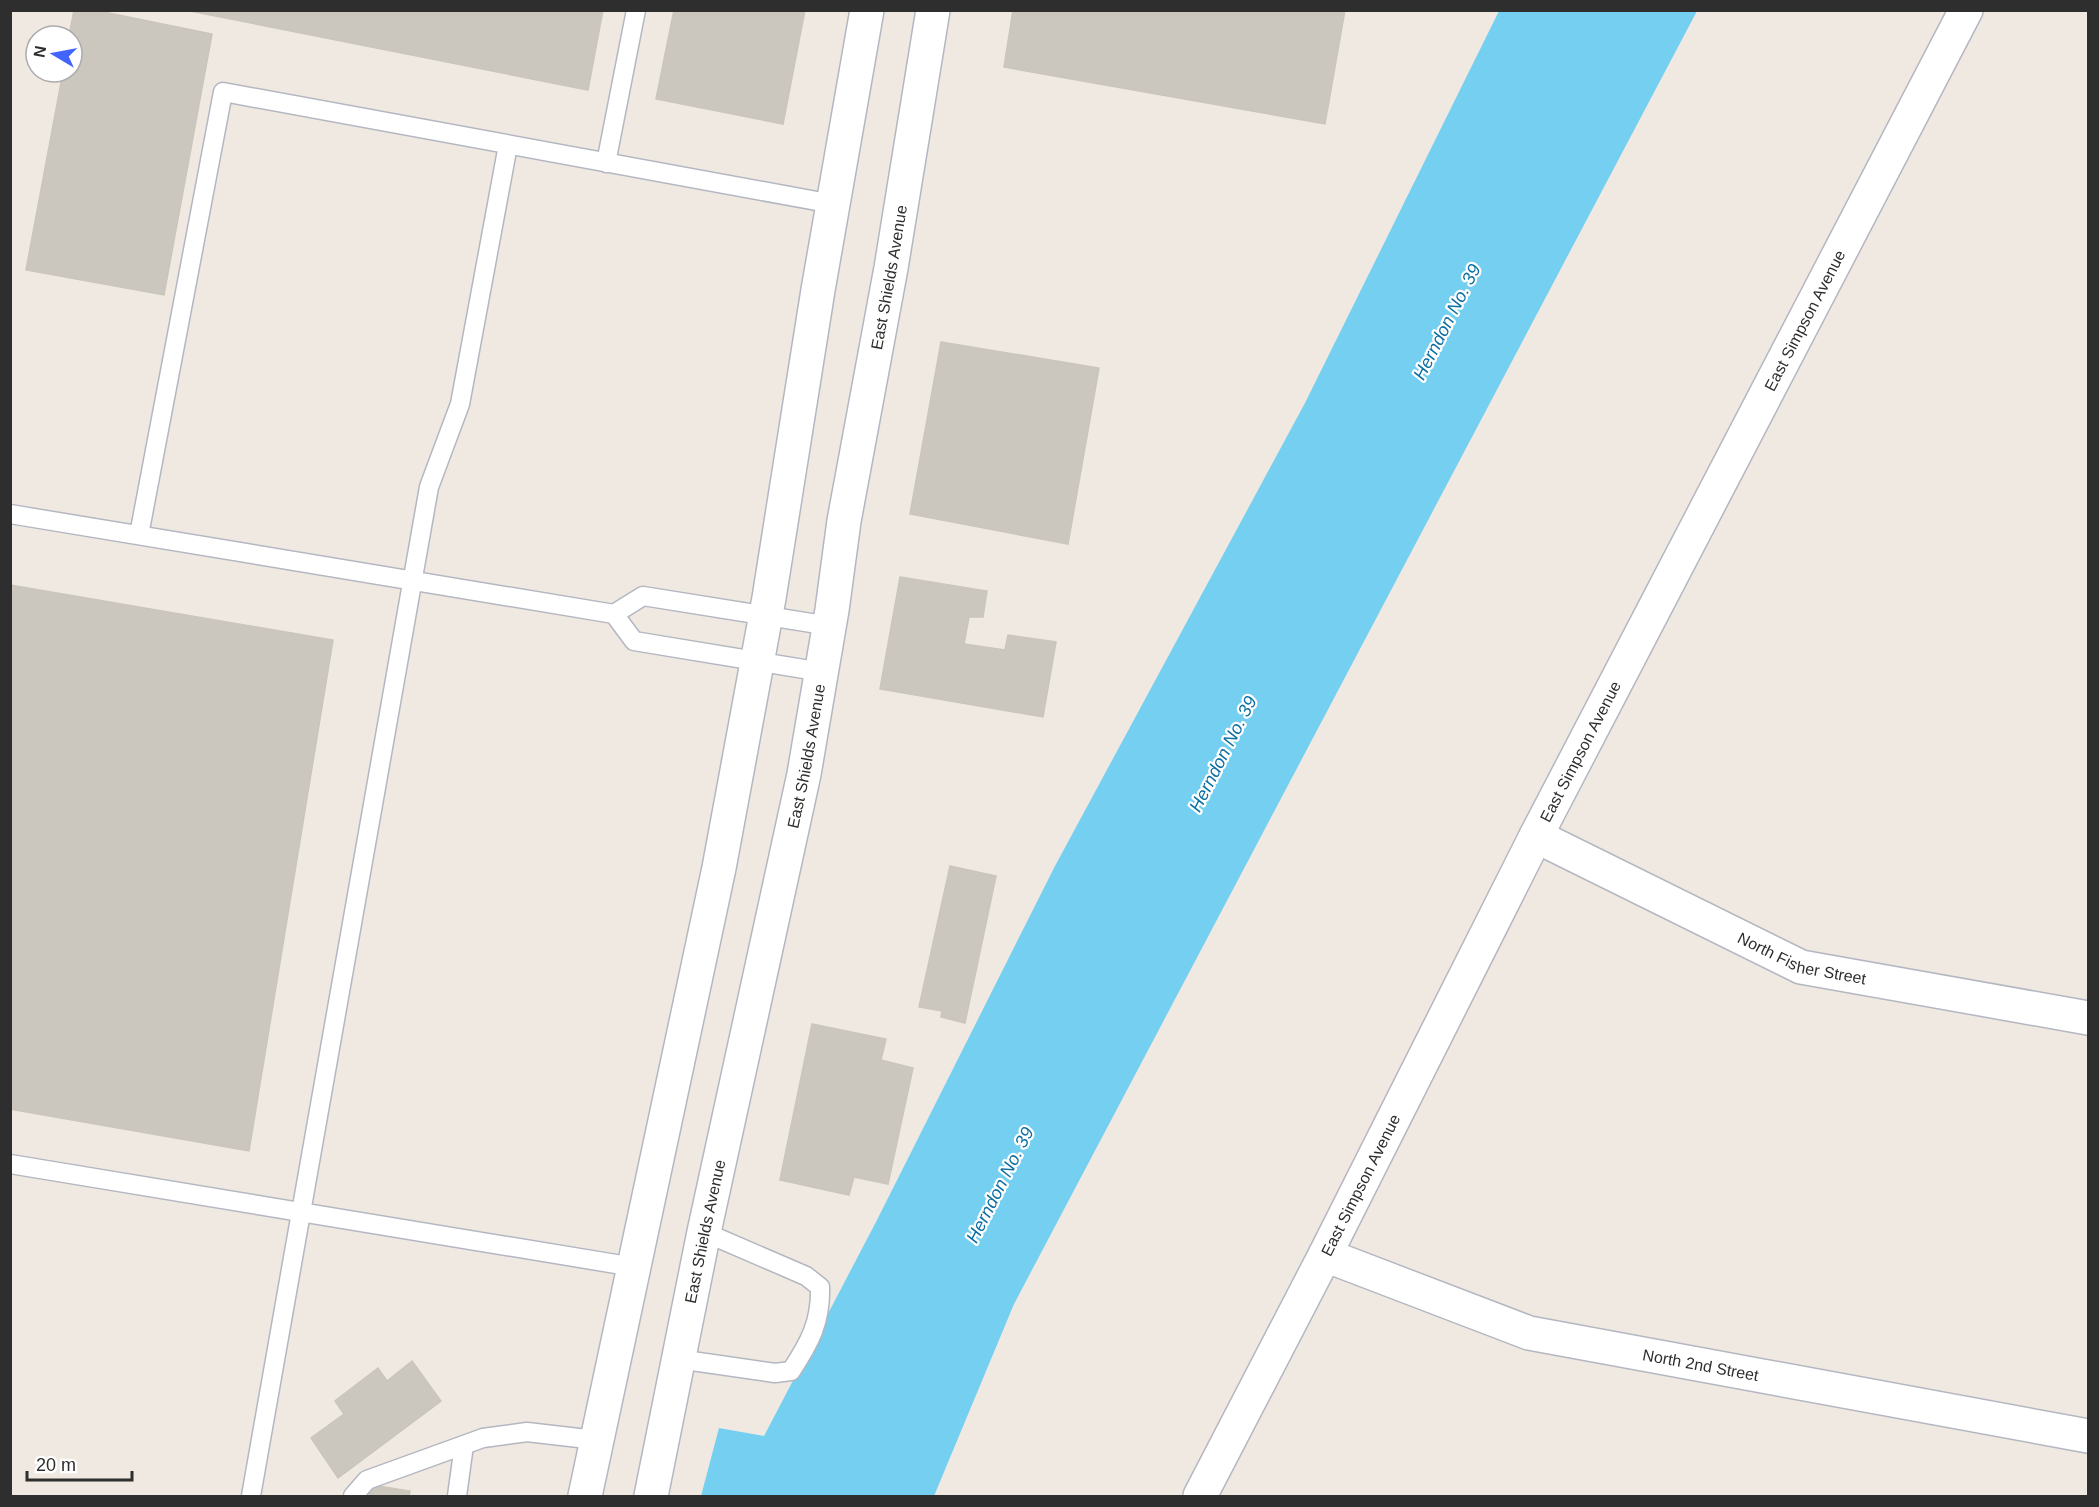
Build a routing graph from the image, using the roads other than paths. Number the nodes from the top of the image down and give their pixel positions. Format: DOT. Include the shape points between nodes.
graph roads {
  1 [pos="636,10"];
  2 [pos="867,10"];
  3 [pos="933,10"];
  4 [pos="1965,10"];
  5 [pos="507,145"];
  6 [pos="606,163"];
  7 [pos="833,204"];
  8 [pos="10,514"];
  9 [pos="139,535"];
  10 [pos="413,581"];
  11 [pos="614,614"];
  12 [pos="766,616"];
  13 [pos="830,626"];
  14 [pos="758,662"];
  15 [pos="822,672"];
  16 [pos="1536,836"];
  17 [pos="2088,1018"];
  18 [pos="10,1164"];
  19 [pos="302,1212"];
  20 [pos="704,1232"];
  21 [pos="1325,1255"];
  22 [pos="634,1267"];
  23 [pos="678,1359"];
  24 [pos="2088,1436"];
  25 [pos="596,1440"];
  26 [pos="464,1445"];
  27 [pos="251,1497"];
  28 [pos="353,1497"];
  29 [pos="457,1497"];
  30 [pos="585,1497"];
  31 [pos="651,1497"];
  32 [pos="1200,1497"];
  1 -- 6 [label="lane"];
  2 -- 7 [label="main road"];
  3 -- 13 [label="main road, East Shields Avenue" via="844,521"];
  4 -- 16 [label="main road, East Simpson Avenue"];
  5 -- 6 [label="lane"];
  5 -- 9 [label="lane" via="223,92"];
  5 -- 10 [label="lane" via="460,404 429,488"];
  6 -- 7 [label="lane"];
  7 -- 12 [label="main road"];
  8 -- 9 [label="lane"];
  9 -- 10 [label="lane"];
  10 -- 11 [label="lane"];
  10 -- 19 [label="lane"];
  11 -- 12 [label="lane" via="643,596"];
  11 -- 14 [label="lane" via="634,641"];
  12 -- 13 [label="lane"];
  12 -- 14 [label="main road"];
  13 -- 15 [label="main road, East Shields Avenue"];
  14 -- 15 [label="lane"];
  14 -- 22 [label="main road"];
  15 -- 20 [label="main road, East Shields Avenue" via="804,774"];
  16 -- 17 [label="main road, North Fisher Street" via="1801,967"];
  16 -- 21 [label="main road, East Simpson Avenue"];
  18 -- 19 [label="lane"];
  19 -- 22 [label="lane"];
  19 -- 27 [label="lane"];
  20 -- 23 [label="main road, East Shields Avenue"];
  20 -- 23 [label="lane" via="806,1276 820,1287 820,1308 808,1344 791,1371 764,1372"];
  21 -- 24 [label="main road, North 2nd Street" via="1529,1333"];
  21 -- 32 [label="main road, East Simpson Avenue"];
  22 -- 25 [label="main road"];
  23 -- 31 [label="main road, East Shields Avenue"];
  25 -- 26 [label="lane" via="527,1431"];
  25 -- 30 [label="main road"];
  26 -- 28 [label="lane" via="367,1480"];
  26 -- 29 [label="lane"];
}
